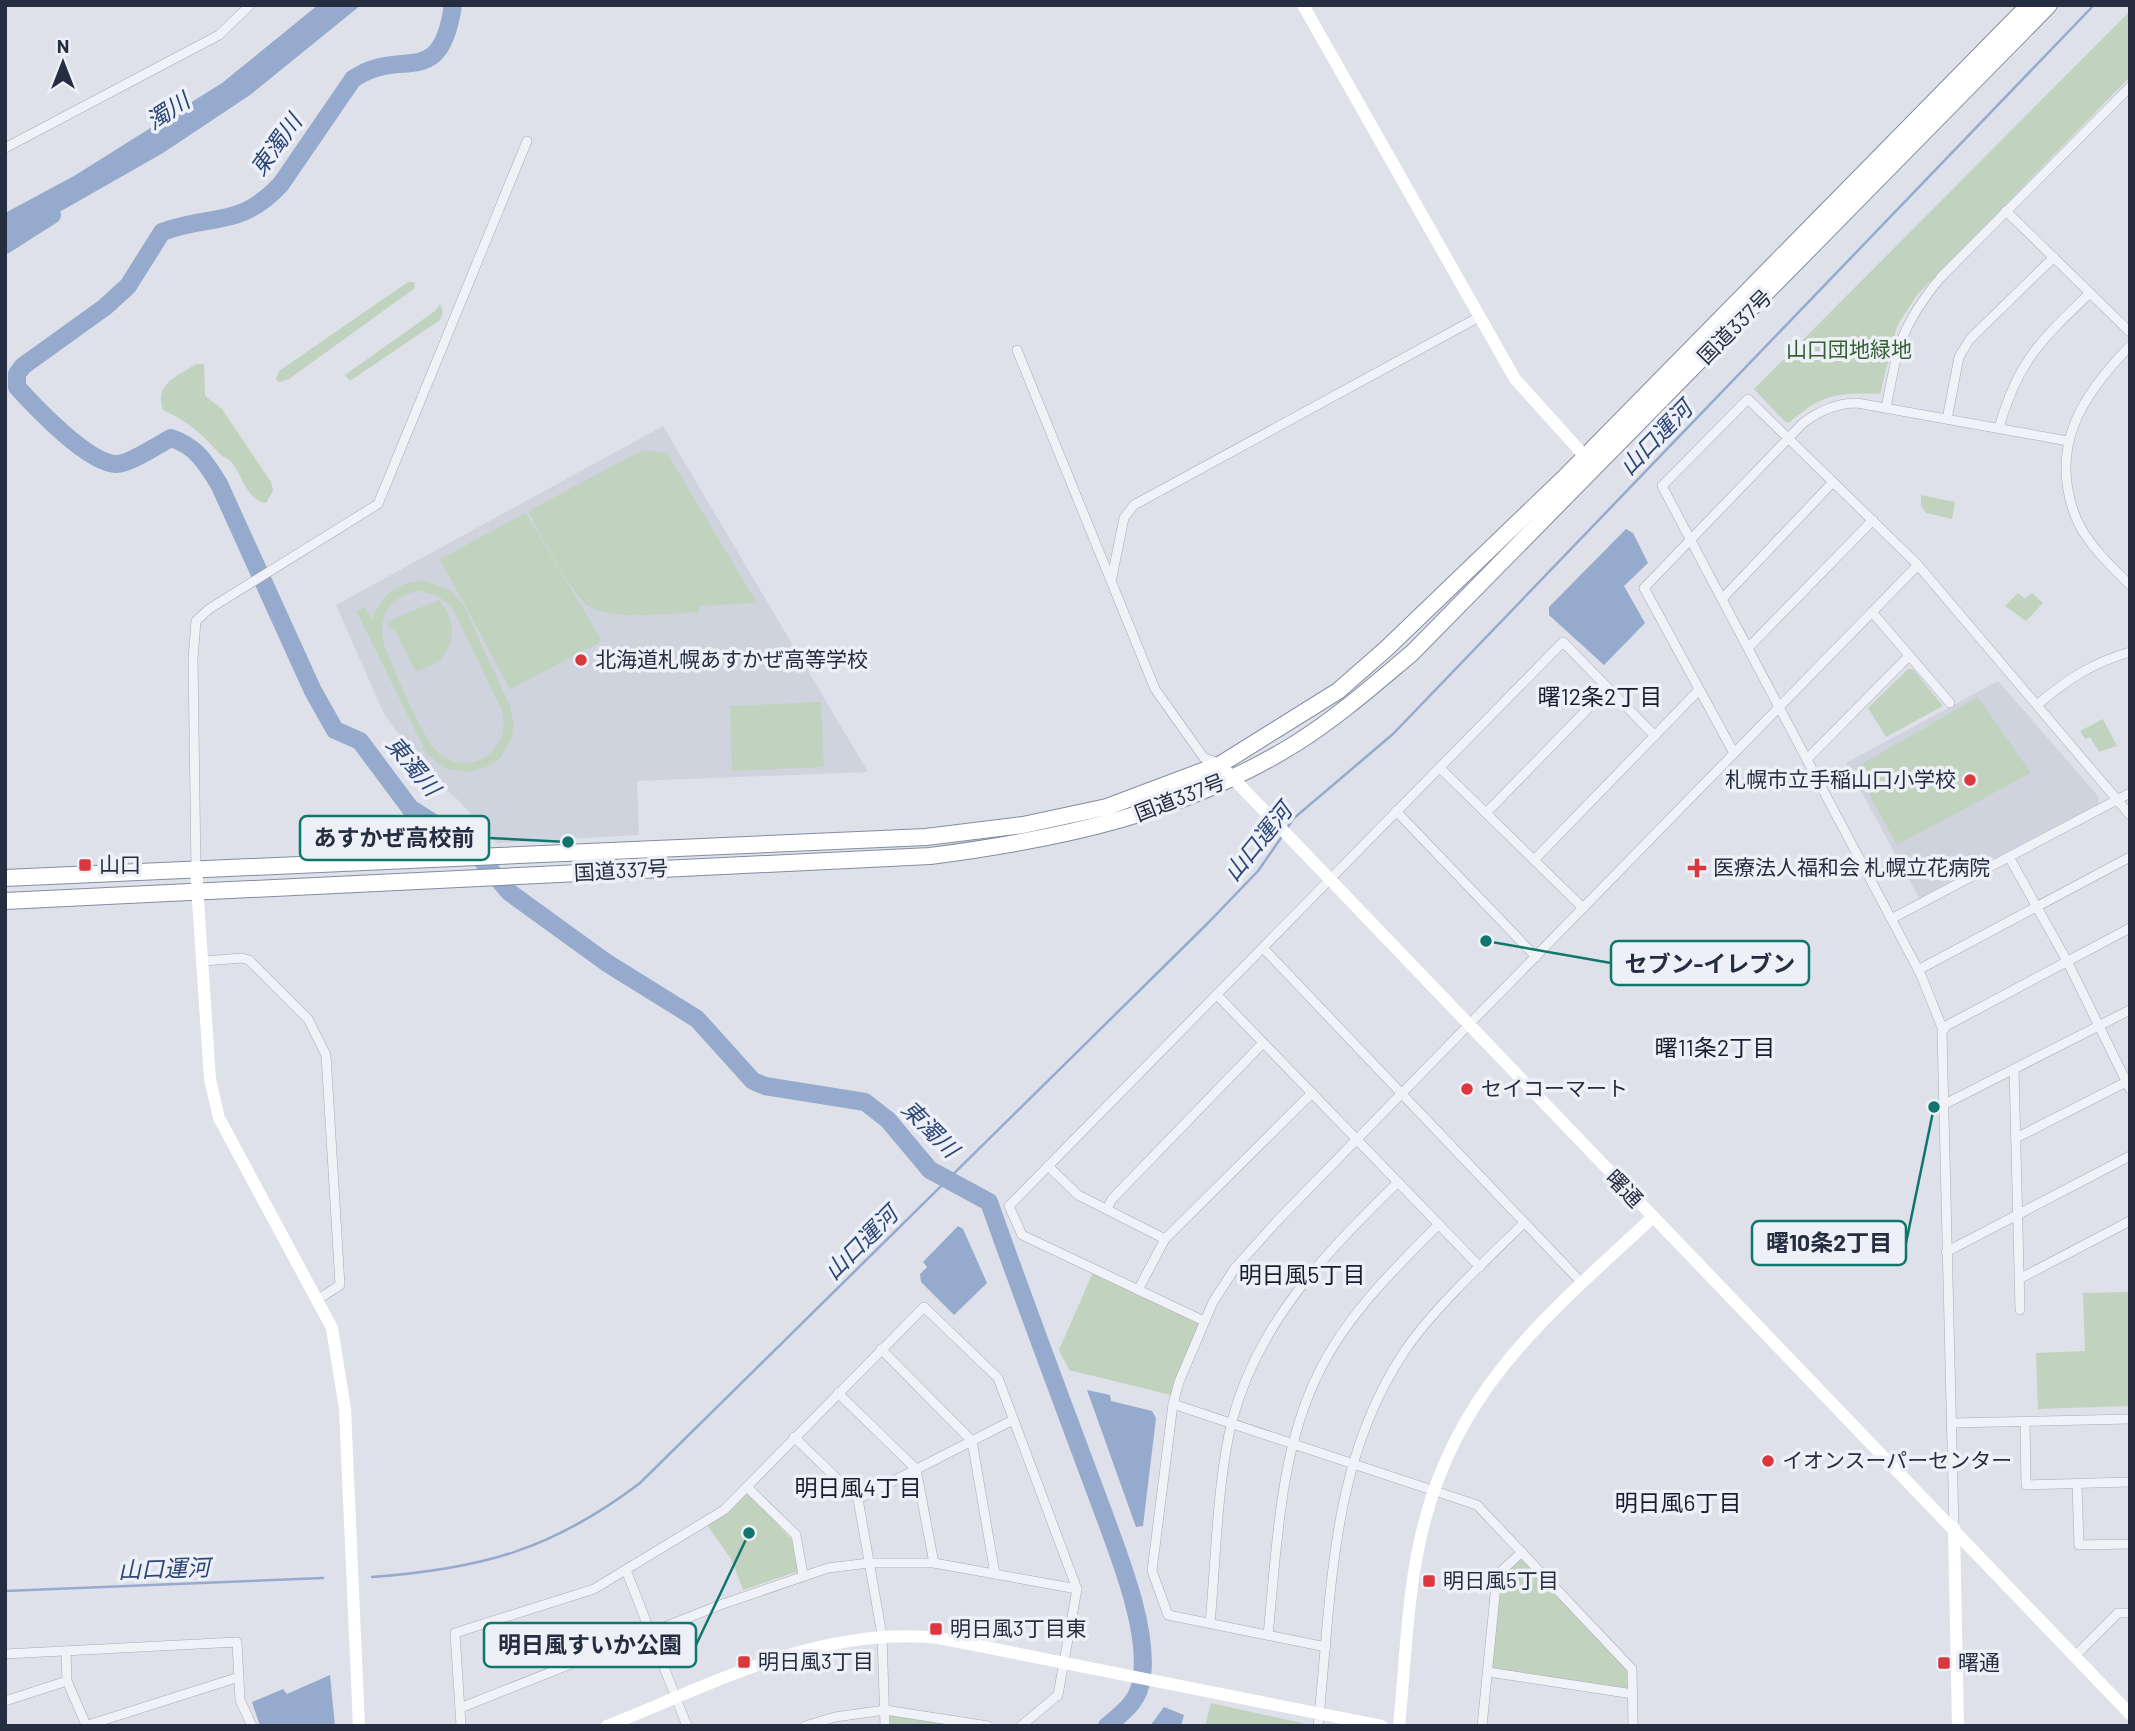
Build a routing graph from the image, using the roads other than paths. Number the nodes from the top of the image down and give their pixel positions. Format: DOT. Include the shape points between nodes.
graph roads {
  1 [pos="250,5"];
  2 [pos="1303,5"];
  3 [pos="2029,5"];
  4 [pos="2049,5"];
  5 [pos="2130,87"];
  6 [pos="527,141"];
  7 [pos="5,148"];
  8 [pos="2006,211"];
  9 [pos="2054,257"];
  10 [pos="2090,293"];
  11 [pos="1479,317"];
  12 [pos="2130,332"];
  13 [pos="2130,346"];
  14 [pos="1017,350"];
  15 [pos="1886,408"];
  16 [pos="1947,419"];
  17 [pos="1999,428"];
  18 [pos="1789,439"];
  19 [pos="2068,441"];
  20 [pos="1590,462"];
  21 [pos="1833,482"];
  22 [pos="1873,520"];
  23 [pos="1690,539"];
  24 [pos="1918,565"];
  25 [pos="1112,577"];
  26 [pos="2130,585"];
  27 [pos="1722,599"];
  28 [pos="1872,612"];
  29 [pos="1748,648"];
  30 [pos="2130,652"];
  31 [pos="1909,656"];
  32 [pos="1608,688"];
  33 [pos="1699,690"];
  34 [pos="1950,703"];
  35 [pos="2037,705"];
  36 [pos="1779,707"];
  37 [pos="1655,736"];
  38 [pos="1734,753"];
  39 [pos="1807,759"];
  40 [pos="1221,764"];
  41 [pos="1440,768"];
  42 [pos="1231,779"];
  43 [pos="2130,793"];
  44 [pos="2117,800"];
  45 [pos="1396,810"];
  46 [pos="1486,813"];
  47 [pos="2130,815"];
  48 [pos="2009,857"];
  49 [pos="2130,857"];
  50 [pos="1534,860"];
  51 [pos="196,870"];
  52 [pos="5,878"];
  53 [pos="1328,881"];
  54 [pos="198,890"];
  55 [pos="5,901"];
  56 [pos="2036,907"];
  57 [pos="1583,908"];
  58 [pos="1891,919"];
  59 [pos="2130,928"];
  60 [pos="1264,949"];
  61 [pos="1536,957"];
  62 [pos="204,961"];
  63 [pos="2067,961"];
  64 [pos="1918,970"];
  65 [pos="1218,996"];
  66 [pos="2130,1010"];
  67 [pos="2099,1026"];
  68 [pos="1468,1027"];
  69 [pos="1943,1030"];
  70 [pos="1263,1043"];
  71 [pos="2014,1069"];
  72 [pos="2129,1084"];
  73 [pos="1312,1093"];
  74 [pos="1401,1096"];
  75 [pos="1942,1105"];
  76 [pos="2016,1138"];
  77 [pos="1357,1139"];
  78 [pos="2130,1156"];
  79 [pos="1048,1166"];
  80 [pos="1398,1182"];
  81 [pos="1107,1209"];
  82 [pos="2018,1215"];
  83 [pos="1652,1218"];
  84 [pos="2130,1221"];
  85 [pos="1524,1223"];
  86 [pos="1438,1224"];
  87 [pos="1166,1239"];
  88 [pos="1946,1252"];
  89 [pos="1480,1267"];
  90 [pos="2020,1279"];
  91 [pos="1582,1283"];
  92 [pos="1138,1290"];
  93 [pos="317,1300"];
  94 [pos="2020,1310"];
  95 [pos="1204,1321"];
  96 [pos="881,1349"];
  97 [pos="838,1393"];
  98 [pos="1173,1404"];
  99 [pos="2130,1419"];
  100 [pos="1013,1420"];
  101 [pos="2025,1422"];
  102 [pos="1232,1423"];
  103 [pos="1951,1423"];
  104 [pos="794,1437"];
  105 [pos="972,1441"];
  106 [pos="1292,1443"];
  107 [pos="1353,1463"];
  108 [pos="916,1469"];
  109 [pos="2130,1482"];
  110 [pos="2077,1484"];
  111 [pos="747,1487"];
  112 [pos="1433,1491"];
  113 [pos="858,1499"];
  114 [pos="1954,1528"];
  115 [pos="2130,1544"];
  116 [pos="1522,1552"];
  117 [pos="869,1563"];
  118 [pos="934,1563"];
  119 [pos="625,1570"];
  120 [pos="995,1574"];
  121 [pos="803,1576"];
  122 [pos="1077,1589"];
  123 [pos="2130,1613"];
  124 [pos="1210,1623"];
  125 [pos="649,1632"];
  126 [pos="882,1635"];
  127 [pos="1268,1635"];
  128 [pos="1326,1647"];
  129 [pos="65,1651"];
  130 [pos="5,1654"];
  131 [pos="2074,1657"];
  132 [pos="1064,1662"];
  133 [pos="1488,1672"];
  134 [pos="239,1677"];
  135 [pos="67,1681"];
  136 [pos="1633,1694"];
  137 [pos="676,1699"];
  138 [pos="5,1701"];
  139 [pos="460,1708"];
  140 [pos="884,1710"];
  141 [pos="2130,1714"];
  142 [pos="1319,1720"];
  143 [pos="86,1726"];
  144 [pos="252,1726"];
  145 [pos="359,1726"];
  146 [pos="461,1726"];
  147 [pos="607,1726"];
  148 [pos="687,1726"];
  149 [pos="806,1726"];
  150 [pos="885,1726"];
  151 [pos="988,1726"];
  152 [pos="1021,1726"];
  153 [pos="1382,1726"];
  154 [pos="1399,1726"];
  155 [pos="1482,1726"];
  156 [pos="1633,1726"];
  157 [pos="1958,1726"];
  1 -- 7 [label="street" via="219,35"];
  2 -- 11 [label="street"];
  3 -- 20 [label="highway, 国道337号"];
  4 -- 20 [label="highway, 国道337号"];
  5 -- 8 [label="street"];
  6 -- 51 [label="street" via="382,499 196,621"];
  8 -- 9 [label="street"];
  8 -- 15 [label="street" via="1915,309 1899,341"];
  9 -- 10 [label="street"];
  9 -- 16 [label="street" via="1970,339 1959,357"];
  10 -- 12 [label="street"];
  10 -- 17 [label="street" via="2044,337 2022,367 2009,391"];
  11 -- 20 [label="street" via="1515,379"];
  11 -- 25 [label="street" via="1135,505 1124,518"];
  13 -- 19 [label="street" via="2098,379 2076,414"];
  14 -- 25 [label="street"];
  15 -- 16 [label="street"];
  15 -- 18 [label="street" via="1845,403 1816,413"];
  16 -- 17 [label="street"];
  17 -- 19 [label="street"];
  18 -- 21 [label="street"];
  18 -- 23 [label="street"];
  18 -- 23 [label="street" via="1748,399 1662,486"];
  19 -- 26 [label="street" via="2068,484 2077,519 2101,555"];
  20 -- 40 [label="highway, 国道337号" via="1338,691"];
  20 -- 42 [label="highway, 国道337号" via="1412,653 1347,708"];
  21 -- 22 [label="street"];
  21 -- 27 [label="street"];
  22 -- 24 [label="street"];
  22 -- 29 [label="street"];
  23 -- 27 [label="street"];
  23 -- 33 [label="street" via="1644,588"];
  24 -- 28 [label="street"];
  24 -- 35 [label="street"];
  25 -- 40 [label="street" via="1155,689 1204,758"];
  27 -- 29 [label="street"];
  28 -- 31 [label="street"];
  28 -- 36 [label="street"];
  29 -- 36 [label="street"];
  30 -- 35 [label="street" via="2068,678"];
  31 -- 34 [label="street"];
  31 -- 39 [label="street"];
  32 -- 37 [label="street"];
  32 -- 41 [label="street" via="1563,642"];
  32 -- 46 [label="street"];
  33 -- 37 [label="street"];
  33 -- 38 [label="street"];
  35 -- 44 [label="street"];
  36 -- 38 [label="street"];
  36 -- 39 [label="street"];
  37 -- 50 [label="street"];
  38 -- 57 [label="street"];
  39 -- 58 [label="street"];
  40 -- 42 [label="street, 曙通"];
  40 -- 51 [label="highway, 国道337号" via="1107,807 1023,825 926,837"];
  41 -- 45 [label="street"];
  41 -- 46 [label="street"];
  42 -- 53 [label="street, 曙通"];
  42 -- 54 [label="highway, 国道337号" via="1114,824 1026,844 930,856"];
  43 -- 44 [label="street"];
  44 -- 47 [label="street"];
  44 -- 48 [label="street"];
  45 -- 53 [label="street"];
  45 -- 61 [label="street"];
  46 -- 50 [label="street"];
  48 -- 56 [label="street"];
  48 -- 58 [label="street"];
  49 -- 56 [label="street"];
  50 -- 57 [label="street"];
  51 -- 52 [label="highway, 国道337号"];
  51 -- 54 [label="street"];
  53 -- 60 [label="street"];
  53 -- 68 [label="street, 曙通"];
  54 -- 55 [label="highway, 国道337号"];
  54 -- 62 [label="street"];
  56 -- 63 [label="street"];
  56 -- 64 [label="street"];
  57 -- 61 [label="street"];
  58 -- 64 [label="street"];
  59 -- 63 [label="street"];
  60 -- 65 [label="street"];
  60 -- 74 [label="street"];
  61 -- 68 [label="street"];
  62 -- 93 [label="street" via="210,1079 219,1118"];
  62 -- 93 [label="street" via="249,960 308,1019 326,1055 340,1285"];
  63 -- 67 [label="street"];
  63 -- 69 [label="street"];
  64 -- 69 [label="street"];
  65 -- 70 [label="street"];
  65 -- 79 [label="street"];
  66 -- 67 [label="street"];
  67 -- 71 [label="street"];
  67 -- 72 [label="street"];
  68 -- 74 [label="street"];
  68 -- 83 [label="street, 曙通"];
  69 -- 75 [label="street"];
  70 -- 73 [label="street"];
  70 -- 81 [label="street"];
  71 -- 75 [label="street"];
  71 -- 76 [label="street"];
  72 -- 76 [label="street"];
  73 -- 77 [label="street"];
  73 -- 87 [label="street"];
  74 -- 77 [label="street"];
  74 -- 85 [label="street"];
  75 -- 88 [label="street"];
  76 -- 82 [label="street"];
  77 -- 80 [label="street"];
  77 -- 95 [label="street" via="1235,1268"];
  78 -- 82 [label="street"];
  79 -- 81 [label="street" via="1078,1195"];
  79 -- 92 [label="street" via="1009,1206 1022,1236"];
  80 -- 86 [label="street"];
  80 -- 102 [label="street" via="1326,1253 1278,1318 1240,1395"];
  81 -- 87 [label="street"];
  82 -- 88 [label="street"];
  82 -- 90 [label="street"];
  83 -- 91 [label="street"];
  83 -- 114 [label="street, 曙通"];
  84 -- 90 [label="street"];
  85 -- 89 [label="street"];
  85 -- 91 [label="street"];
  86 -- 89 [label="street"];
  86 -- 106 [label="street" via="1380,1285 1335,1344 1318,1374"];
  87 -- 92 [label="street"];
  88 -- 103 [label="street"];
  89 -- 107 [label="street" via="1406,1349 1371,1414"];
  90 -- 94 [label="street"];
  91 -- 112 [label="street" via="1537,1326 1484,1388"];
  92 -- 95 [label="street"];
  93 -- 145 [label="street" via="332,1328 345,1409"];
  95 -- 98 [label="street"];
  96 -- 97 [label="street"];
  96 -- 100 [label="street" via="924,1307 998,1378"];
  96 -- 105 [label="street"];
  97 -- 104 [label="street"];
  97 -- 108 [label="street"];
  98 -- 102 [label="street"];
  98 -- 124 [label="street" via="1152,1572 1168,1615"];
  99 -- 101 [label="street"];
  100 -- 105 [label="street"];
  100 -- 122 [label="street"];
  101 -- 103 [label="street"];
  101 -- 110 [label="street" via="2026,1485"];
  102 -- 106 [label="street"];
  102 -- 124 [label="street"];
  103 -- 114 [label="street"];
  104 -- 111 [label="street"];
  104 -- 113 [label="street"];
  105 -- 108 [label="street"];
  105 -- 120 [label="street"];
  106 -- 107 [label="street"];
  106 -- 127 [label="street"];
  107 -- 112 [label="street"];
  107 -- 128 [label="street" via="1342,1502"];
  108 -- 113 [label="street"];
  108 -- 118 [label="street"];
  109 -- 110 [label="street"];
  110 -- 115 [label="street" via="2080,1545"];
  111 -- 119 [label="street" via="724,1510"];
  111 -- 121 [label="street" via="796,1535"];
  112 -- 116 [label="street" via="1478,1505"];
  112 -- 154 [label="street" via="1417,1557"];
  113 -- 117 [label="street"];
  114 -- 131 [label="street, 曙通"];
  114 -- 157 [label="street"];
  116 -- 133 [label="street" via="1497,1575"];
  116 -- 136 [label="street" via="1632,1669"];
  117 -- 118 [label="street"];
  117 -- 121 [label="street"];
  117 -- 126 [label="street"];
  118 -- 120 [label="street"];
  119 -- 125 [label="street"];
  119 -- 139 [label="street" via="594,1589 455,1633"];
  120 -- 122 [label="street"];
  121 -- 125 [label="street"];
  122 -- 132 [label="street"];
  123 -- 131 [label="street" via="2119,1613"];
  124 -- 127 [label="street"];
  125 -- 137 [label="street"];
  125 -- 139 [label="street"];
  126 -- 132 [label="street" via="939,1638"];
  126 -- 137 [label="street" via="809,1649"];
  126 -- 140 [label="street"];
  127 -- 128 [label="street"];
  128 -- 142 [label="street"];
  129 -- 130 [label="street"];
  129 -- 134 [label="street" via="237,1642"];
  129 -- 135 [label="street"];
  131 -- 141 [label="street, 曙通"];
  132 -- 142 [label="street"];
  132 -- 152 [label="street" via="1058,1695"];
  133 -- 136 [label="street"];
  133 -- 155 [label="street"];
  134 -- 143 [label="street"];
  134 -- 144 [label="street" via="240,1700"];
  135 -- 138 [label="street"];
  135 -- 143 [label="street"];
  136 -- 156 [label="street"];
  137 -- 147 [label="street"];
  137 -- 148 [label="street"];
  139 -- 146 [label="street"];
  140 -- 149 [label="street"];
  140 -- 150 [label="street"];
  140 -- 151 [label="street"];
  142 -- 153 [label="street"];
}
